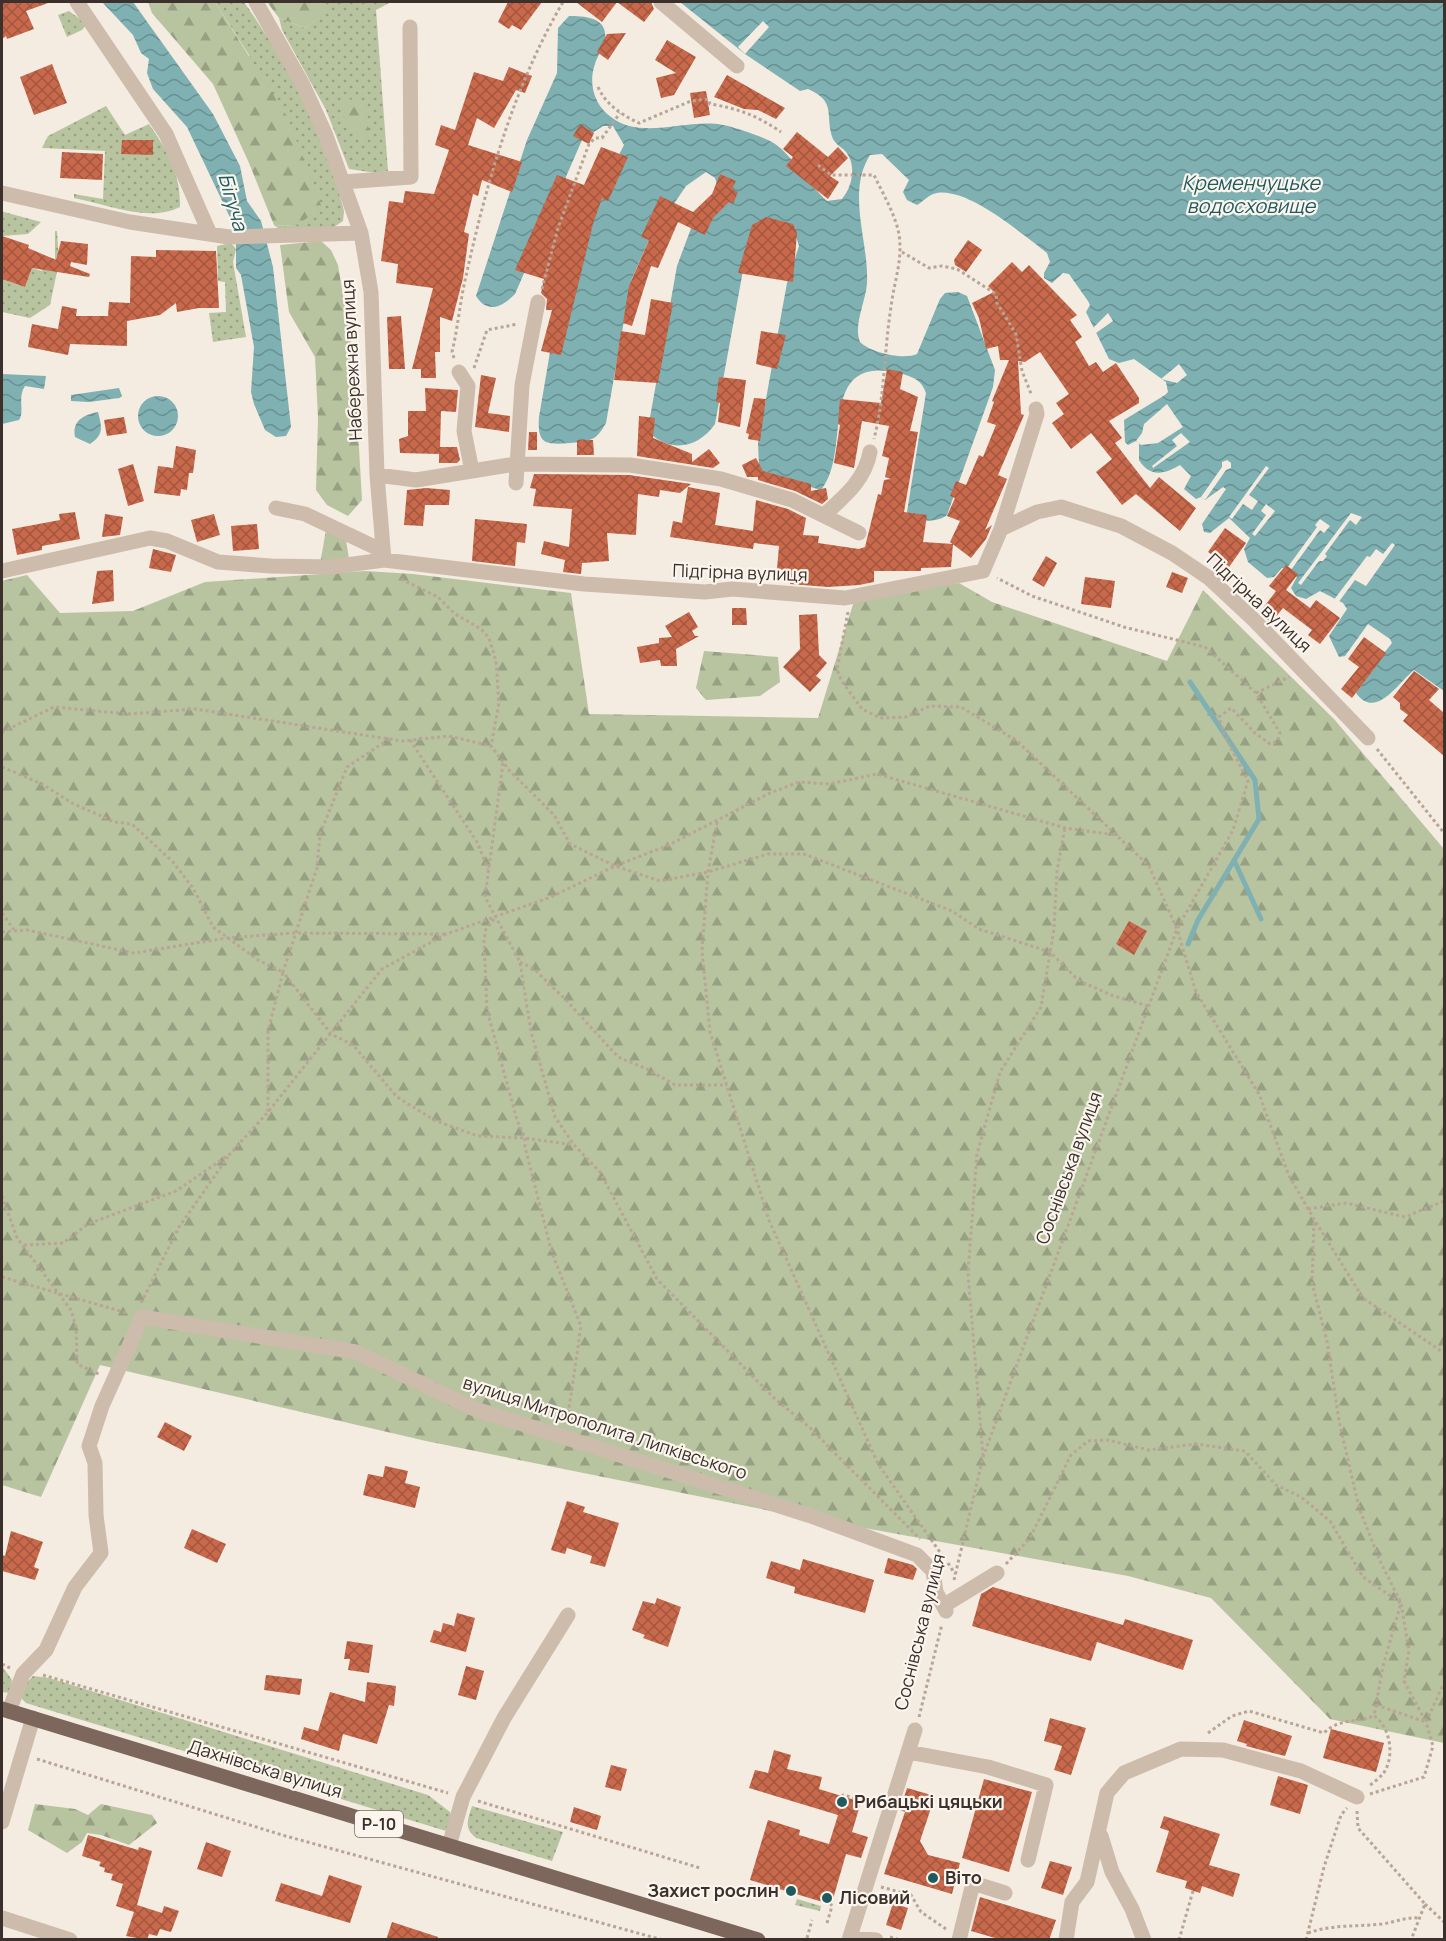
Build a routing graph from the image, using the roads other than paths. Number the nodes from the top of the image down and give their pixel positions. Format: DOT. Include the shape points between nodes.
graph roads {
  1 [pos="77,2"];
  2 [pos="256,2"];
  3 [pos="661,2"];
  4 [pos="410,27"];
  5 [pos="737,66"];
  6 [pos="343,182"];
  7 [pos="2,192"];
  8 [pos="361,233"];
  9 [pos="210,234"];
  10 [pos="537,309"];
  11 [pos="459,372"];
  12 [pos="1036,409"];
  13 [pos="870,452"];
  14 [pos="516,464"];
  15 [pos="472,471"];
  16 [pos="377,475"];
  17 [pos="516,483"];
  18 [pos="276,508"];
  19 [pos="824,515"];
  20 [pos="1001,530"];
  21 [pos="859,533"];
  22 [pos="386,557"];
  23 [pos="2,571"];
  24 [pos="1368,738"];
  25 [pos="997,1573"];
  26 [pos="568,1616"];
  27 [pos="5,1710"];
  28 [pos="33,1719"];
  29 [pos="915,1730"];
  30 [pos="908,1752"];
  31 [pos="1357,1797"];
  32 [pos="2,1822"];
  33 [pos="1100,1833"];
  34 [pos="449,1846"];
  35 [pos="1028,1860"];
  36 [pos="1005,1893"];
  37 [pos="2,1918"];
  38 [pos="955,1937"];
  39 [pos="850,1939"];
  40 [pos="70,1940"];
  41 [pos="758,1940"];
  42 [pos="876,1940"];
  43 [pos="1066,1940"];
  44 [pos="1144,1940"];
  1 -- 9 [label="street" via="166,134"];
  2 -- 6 [label="street, Набережна вулиця" via="303,85"];
  3 -- 5 [label="street"];
  4 -- 6 [label="street" via="411,177"];
  6 -- 8 [label="street, Набережна вулиця"];
  7 -- 9 [label="street" via="130,222"];
  8 -- 9 [label="street" via="230,237"];
  8 -- 16 [label="street, Набережна вулиця" via="371,292"];
  10 -- 14 [label="street" via="522,386"];
  11 -- 15 [label="street" via="468,386 464,431"];
  12 -- 20 [label="street"];
  13 -- 19 [label="street" via="867,469"];
  14 -- 15 [label="street"];
  14 -- 17 [label="street"];
  14 -- 19 [label="street" via="630,465 721,479 792,500"];
  15 -- 16 [label="street" via="416,480"];
  16 -- 22 [label="street, Набережна вулиця"];
  18 -- 22 [label="street" via="305,514"];
  19 -- 21 [label="street"];
  20 -- 22 [label="street, Підгірна вулиця" via="983,571 845,598 584,584"];
  20 -- 24 [label="street, Підгірна вулиця" via="1037,512 1061,507 1121,526 1172,553 1209,578"];
  22 -- 23 [label="street, Підгірна вулиця" via="331,567 260,566 218,561 150,538"];
  25 -- 27 [label="street, вулиця Митрополита Липківського" via="947,1607 936,1592 933,1571 917,1555 811,1516 472,1408 356,1352 142,1317 89,1446 96,1463 101,1553 75,1587 46,1650 23,1674"];
  26 -- 34 [label="street" via="504,1718 463,1797"];
  27 -- 28 [label="main road, Дахнівська вулиця / Р-10"];
  28 -- 32 [label="street"];
  28 -- 34 [label="main road, Дахнівська вулиця / Р-10"];
  29 -- 30 [label="street, Соснівська вулиця"];
  30 -- 35 [label="street" via="988,1767 1046,1785"];
  30 -- 39 [label="street, Соснівська вулиця"];
  31 -- 33 [label="street" via="1301,1771 1258,1758 1223,1750 1181,1749 1124,1773 1107,1794"];
  33 -- 43 [label="street" via="1087,1882 1072,1902"];
  33 -- 44 [label="street" via="1112,1872"];
  34 -- 41 [label="main road, Дахнівська вулиця / Р-10"];
  36 -- 38 [label="street" via="973,1883"];
  37 -- 40 [label="street"];
  39 -- 42 [label="street"];
}
